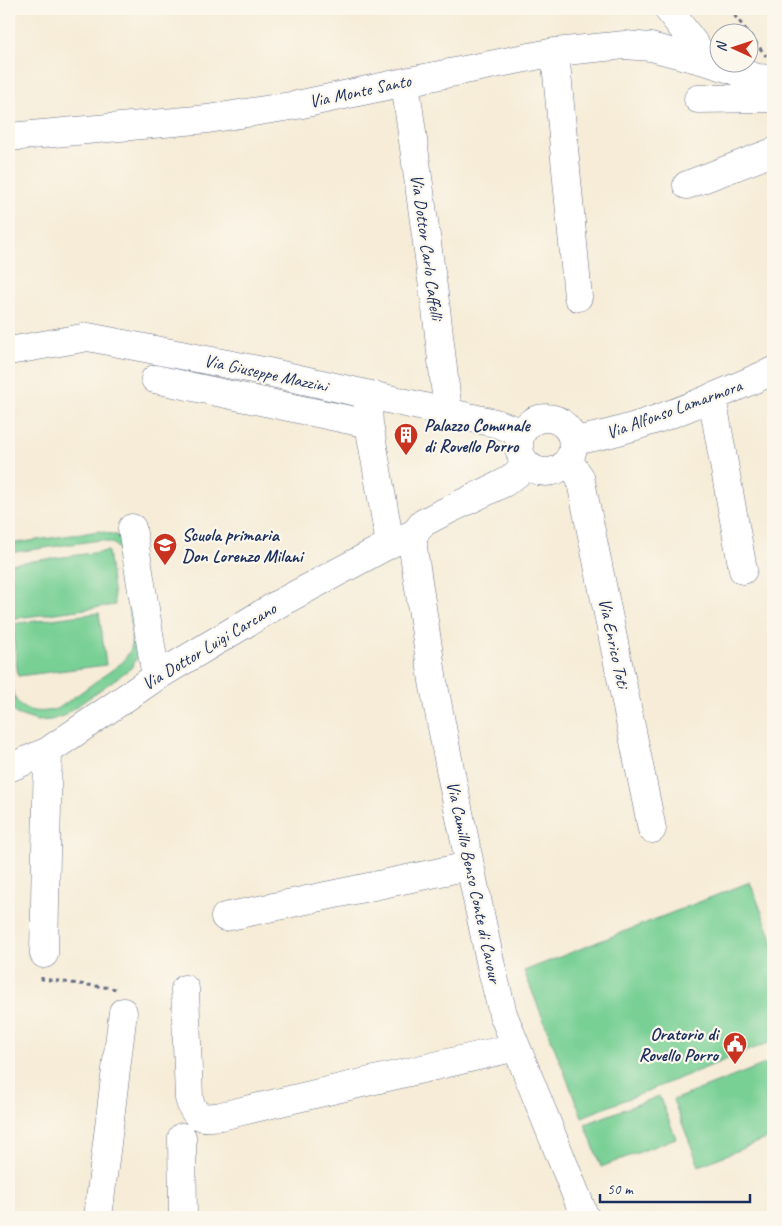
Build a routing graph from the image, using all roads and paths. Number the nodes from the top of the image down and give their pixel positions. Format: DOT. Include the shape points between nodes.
graph roads {
  1 [pos="668,9"];
  2 [pos="729,9"];
  3 [pos="739,22"];
  4 [pos="760,51"];
  5 [pos="555,52"];
  6 [pos="708,62"];
  7 [pos="772,70"];
  8 [pos="405,82"];
  9 [pos="773,98"];
  10 [pos="698,99"];
  11 [pos="9,137"];
  12 [pos="773,152"];
  13 [pos="687,185"];
  14 [pos="578,297"];
  15 [pos="9,351"];
  16 [pos="773,371"];
  17 [pos="155,379"];
  18 [pos="370,395"];
  19 [pos="712,397"];
  20 [pos="448,412"];
  21 [pos="369,424"];
  22 [pos="521,432"];
  23 [pos="571,451"];
  24 [pos="528,466"];
  25 [pos="132,528"];
  26 [pos="415,533"];
  27 [pos="390,544"];
  28 [pos="743,570"];
  29 [pos="156,677"];
  30 [pos="48,750"];
  31 [pos="9,768"];
  32 [pos="652,829"];
  33 [pos="470,866"];
  34 [pos="225,917"];
  35 [pos="44,954"];
  36 [pos="185,989"];
  37 [pos="123,1012"];
  38 [pos="516,1047"];
  39 [pos="182,1137"];
  40 [pos="98,1217"];
  41 [pos="184,1217"];
  42 [pos="585,1217"];
  1 -- 6 [label="street"];
  2 -- 3 [label="path"];
  4 -- 7 [label="path"];
  5 -- 6 [label="street, Via Monte Santo" via="642,46"];
  5 -- 8 [label="street, Via Monte Santo"];
  5 -- 14 [label="street"];
  6 -- 7 [label="street, Via Monte Santo" via="758,78"];
  8 -- 11 [label="street, Via Monte Santo" via="297,105 208,119"];
  8 -- 20 [label="street, Via Dottor Carlo Caffelli"];
  9 -- 10 [label="street"];
  12 -- 13 [label="street"];
  15 -- 18 [label="street, Via Giuseppe Mazzini" via="88,337"];
  16 -- 19 [label="street, Via Alfonso Lamarmora"];
  17 -- 21 [label="street"];
  18 -- 20 [label="street, Via Giuseppe Mazzini"];
  18 -- 21 [label="street"];
  19 -- 23 [label="street, Via Alfonso Lamarmora" via="634,427 596,437"];
  19 -- 28 [label="street"];
  20 -- 22 [label="street, Via Giuseppe Mazzini"];
  21 -- 27 [label="street"];
  22 -- 23 [label="street" via="533,420 542,417 558,420 570,433"];
  22 -- 24 [label="street" via="518,450"];
  23 -- 24 [label="street" via="562,467 554,471 545,472"];
  23 -- 32 [label="street, Via Enrico Toti" via="580,477"];
  24 -- 26 [label="street, Via Dottor Luigi Carcano" via="504,482 423,523"];
  25 -- 29 [label="street"];
  26 -- 27 [label="street, Via Dottor Luigi Carcano"];
  26 -- 33 [label="street, Via Camillo Benso Conte di Cavour" via="413,548 433,681"];
  27 -- 29 [label="street, Via Dottor Luigi Carcano" via="280,603"];
  29 -- 30 [label="street, Via Dottor Luigi Carcano"];
  30 -- 31 [label="street, Via Dottor Luigi Carcano"];
  30 -- 35 [label="street"];
  33 -- 34 [label="street"];
  33 -- 38 [label="street, Via Camillo Benso Conte di Cavour" via="503,1014"];
  35 -- 37 [label="path" via="42,980 125,990"];
  36 -- 38 [label="street" via="189,1098 192,1110 208,1118"];
  37 -- 40 [label="street"];
  38 -- 42 [label="street, Via Camillo Benso Conte di Cavour"];
  39 -- 41 [label="street"];
}
